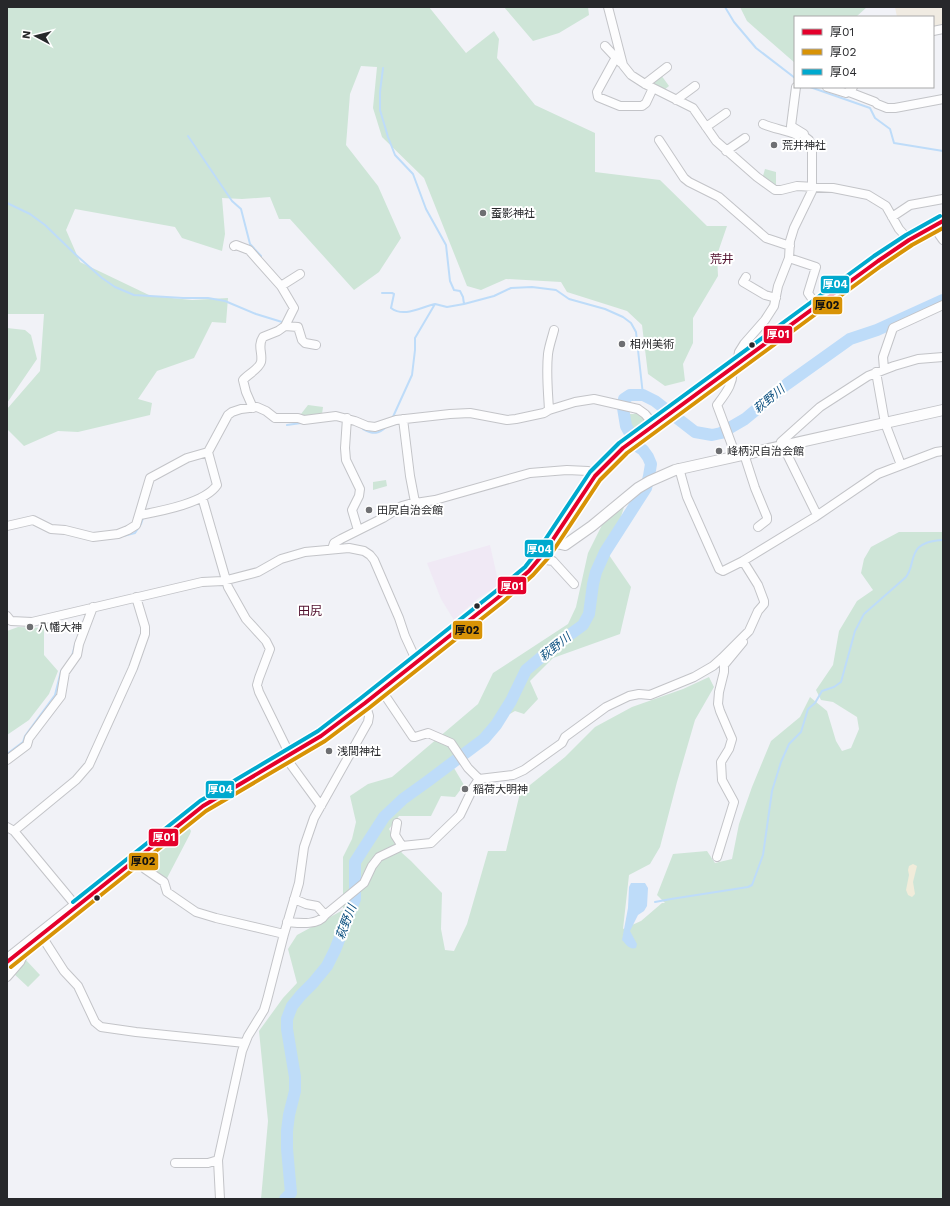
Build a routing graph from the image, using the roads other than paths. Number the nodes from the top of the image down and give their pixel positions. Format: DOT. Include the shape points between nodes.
graph roads {
  1 [pos="608,7"];
  2 [pos="605,46"];
  3 [pos="617,58"];
  4 [pos="623,65"];
  5 [pos="668,67"];
  6 [pos="649,86"];
  7 [pos="695,86"];
  8 [pos="796,88"];
  9 [pos="831,88"];
  10 [pos="851,89"];
  11 [pos="943,99"];
  12 [pos="676,100"];
  13 [pos="726,113"];
  14 [pos="763,124"];
  15 [pos="706,127"];
  16 [pos="805,136"];
  17 [pos="745,138"];
  18 [pos="659,140"];
  19 [pos="726,151"];
  20 [pos="812,187"];
  21 [pos="943,199"];
  22 [pos="892,217"];
  23 [pos="938,223"];
  24 [pos="909,240"];
  25 [pos="943,240"];
  26 [pos="235,245"];
  27 [pos="790,246"];
  28 [pos="789,258"];
  29 [pos="300,274"];
  30 [pos="743,282"];
  31 [pos="281,286"];
  32 [pos="776,298"];
  33 [pos="943,305"];
  34 [pos="817,306"];
  35 [pos="285,326"];
  36 [pos="554,330"];
  37 [pos="316,345"];
  38 [pos="943,357"];
  39 [pos="735,365"];
  40 [pos="884,369"];
  41 [pos="876,372"];
  42 [pos="253,408"];
  43 [pos="549,410"];
  44 [pos="943,410"];
  45 [pos="347,421"];
  46 [pos="395,421"];
  47 [pos="657,422"];
  48 [pos="885,423"];
  49 [pos="783,446"];
  50 [pos="943,451"];
  51 [pos="209,454"];
  52 [pos="740,455"];
  53 [pos="901,465"];
  54 [pos="680,468"];
  55 [pos="595,476"];
  56 [pos="202,497"];
  57 [pos="415,502"];
  58 [pos="143,515"];
  59 [pos="817,515"];
  60 [pos="7,526"];
  61 [pos="758,527"];
  62 [pos="358,530"];
  63 [pos="552,542"];
  64 [pos="332,549"];
  65 [pos="542,556"];
  66 [pos="743,561"];
  67 [pos="226,580"];
  68 [pos="574,584"];
  69 [pos="136,597"];
  70 [pos="93,607"];
  71 [pos="8,620"];
  72 [pos="749,631"];
  73 [pos="417,662"];
  74 [pos="382,691"];
  75 [pos="365,703"];
  76 [pos="288,756"];
  77 [pos="7,760"];
  78 [pos="479,779"];
  79 [pos="321,806"];
  80 [pos="397,823"];
  81 [pos="10,829"];
  82 [pos="402,846"];
  83 [pos="717,857"];
  84 [pos="137,858"];
  85 [pos="294,899"];
  86 [pos="77,907"];
  87 [pos="325,915"];
  88 [pos="287,922"];
  89 [pos="284,934"];
  90 [pos="41,936"];
  91 [pos="27,946"];
  92 [pos="7,962"];
  93 [pos="7,977"];
  94 [pos="245,1043"];
  95 [pos="218,1160"];
  96 [pos="175,1163"];
  97 [pos="220,1199"];
  1 -- 4 [label="street"];
  2 -- 3 [label="street"];
  3 -- 4 [label="street"];
  3 -- 6 [label="street" via="597,92 598,97 620,106 642,106 646,104"];
  4 -- 6 [label="street" via="631,75"];
  5 -- 6 [label="street"];
  6 -- 12 [label="street"];
  7 -- 12 [label="street"];
  8 -- 16 [label="street" via="791,126"];
  9 -- 10 [label="street" via="846,92"];
  10 -- 11 [label="street" via="887,108"];
  12 -- 15 [label="street" via="693,108"];
  13 -- 15 [label="street"];
  14 -- 16 [label="street"];
  15 -- 19 [label="street"];
  16 -- 20 [label="street" via="812,147"];
  17 -- 19 [label="street"];
  18 -- 27 [label="street" via="684,178 719,198 766,238"];
  19 -- 20 [label="street" via="775,190 797,186"];
  20 -- 22 [label="street" via="868,195 886,206"];
  20 -- 27 [label="street" via="794,228"];
  21 -- 22 [label="street" via="910,205"];
  22 -- 24 [label="street"];
  23 -- 24 [label="highway"];
  23 -- 25 [label="street"];
  24 -- 34 [label="highway"];
  26 -- 31 [label="street" via="249,250"];
  27 -- 28 [label="street"];
  28 -- 32 [label="street"];
  28 -- 34 [label="street" via="816,267 808,293"];
  29 -- 31 [label="street"];
  30 -- 32 [label="street" via="765,295"];
  31 -- 35 [label="street" via="294,308"];
  32 -- 39 [label="street" via="765,320 739,352"];
  33 -- 40 [label="street" via="892,328 883,357"];
  34 -- 39 [label="highway"];
  35 -- 37 [label="street" via="298,327 304,343"];
  35 -- 42 [label="street" via="263,337 260,345 261,361 242,380"];
  36 -- 43 [label="street" via="548,352 546,378"];
  38 -- 40 [label="street" via="918,359"];
  39 -- 47 [label="highway"];
  39 -- 52 [label="street" via="731,384 717,405 729,437"];
  40 -- 41 [label="street"];
  41 -- 48 [label="street"];
  41 -- 49 [label="street" via="820,407 781,442"];
  42 -- 45 [label="street" via="266,411 275,418 304,420 336,416"];
  42 -- 51 [label="street" via="228,415"];
  43 -- 46 [label="street" via="507,420 470,413"];
  43 -- 47 [label="street" via="594,399 633,407"];
  44 -- 48 [label="street"];
  45 -- 46 [label="street" via="375,427"];
  45 -- 62 [label="street" via="346,460 360,489 352,510"];
  46 -- 57 [label="street"];
  47 -- 55 [label="highway" via="623,448"];
  48 -- 49 [label="street"];
  48 -- 53 [label="street"];
  49 -- 52 [label="street"];
  49 -- 59 [label="street"];
  50 -- 53 [label="street"];
  51 -- 56 [label="street" via="217,485"];
  51 -- 58 [label="street" via="187,458 150,478"];
  52 -- 54 [label="street"];
  52 -- 61 [label="street" via="767,517 767,520"];
  53 -- 59 [label="street" via="878,474"];
  54 -- 63 [label="street" via="638,488 592,526 565,544"];
  54 -- 66 [label="street" via="687,497 719,569 723,571"];
  55 -- 57 [label="street" via="588,471 567,470 530,473 442,498"];
  55 -- 63 [label="highway"];
  56 -- 58 [label="street"];
  56 -- 67 [label="street"];
  57 -- 62 [label="street" via="402,506"];
  58 -- 60 [label="street" via="136,525 118,534 93,536 50,529 33,520"];
  59 -- 66 [label="street"];
  62 -- 64 [label="street" via="334,544"];
  63 -- 65 [label="highway"];
  64 -- 67 [label="street" via="291,556 258,572"];
  64 -- 73 [label="street" via="355,548 372,557"];
  65 -- 68 [label="street" via="553,561 569,575"];
  65 -- 73 [label="highway" via="500,596"];
  66 -- 72 [label="street" via="758,585 764,601"];
  67 -- 69 [label="street" via="202,582"];
  67 -- 76 [label="street" via="246,619 268,644 270,650 257,685"];
  69 -- 70 [label="street"];
  69 -- 81 [label="street" via="145,634 133,668 89,765 76,780"];
  70 -- 71 [label="street" via="32,622"];
  70 -- 77 [label="street" via="77,655 65,672 61,696 29,738 27,745"];
  72 -- 78 [label="street" via="705,671 650,695 630,696 606,706 565,737 562,743 524,770 513,775"];
  72 -- 83 [label="street" via="724,665 719,692 718,704 732,739 721,762 722,780 734,802"];
  73 -- 74 [label="highway"];
  74 -- 75 [label="highway"];
  74 -- 78 [label="street" via="413,737 428,733 451,742 468,768"];
  75 -- 76 [label="highway" via="321,736"];
  75 -- 79 [label="street" via="368,722"];
  76 -- 79 [label="street"];
  76 -- 84 [label="highway" via="208,803"];
  78 -- 82 [label="street" via="460,815 431,843"];
  79 -- 85 [label="street" via="309,831"];
  80 -- 82 [label="street" via="395,835"];
  81 -- 86 [label="street"];
  82 -- 87 [label="street" via="379,857 364,883"];
  84 -- 86 [label="highway"];
  84 -- 89 [label="street" via="145,869 164,882 166,892 196,912"];
  85 -- 87 [label="street" via="318,906"];
  85 -- 88 [label="street"];
  86 -- 90 [label="highway"];
  87 -- 88 [label="street" via="317,922"];
  88 -- 89 [label="street"];
  89 -- 94 [label="street" via="264,1010"];
  90 -- 91 [label="highway"];
  90 -- 94 [label="street" via="64,971 78,986 95,1022 101,1027"];
  91 -- 92 [label="highway"];
  91 -- 93 [label="street" via="20,962"];
  94 -- 95 [label="street"];
  95 -- 96 [label="street" via="208,1163"];
  95 -- 97 [label="street"];
}
